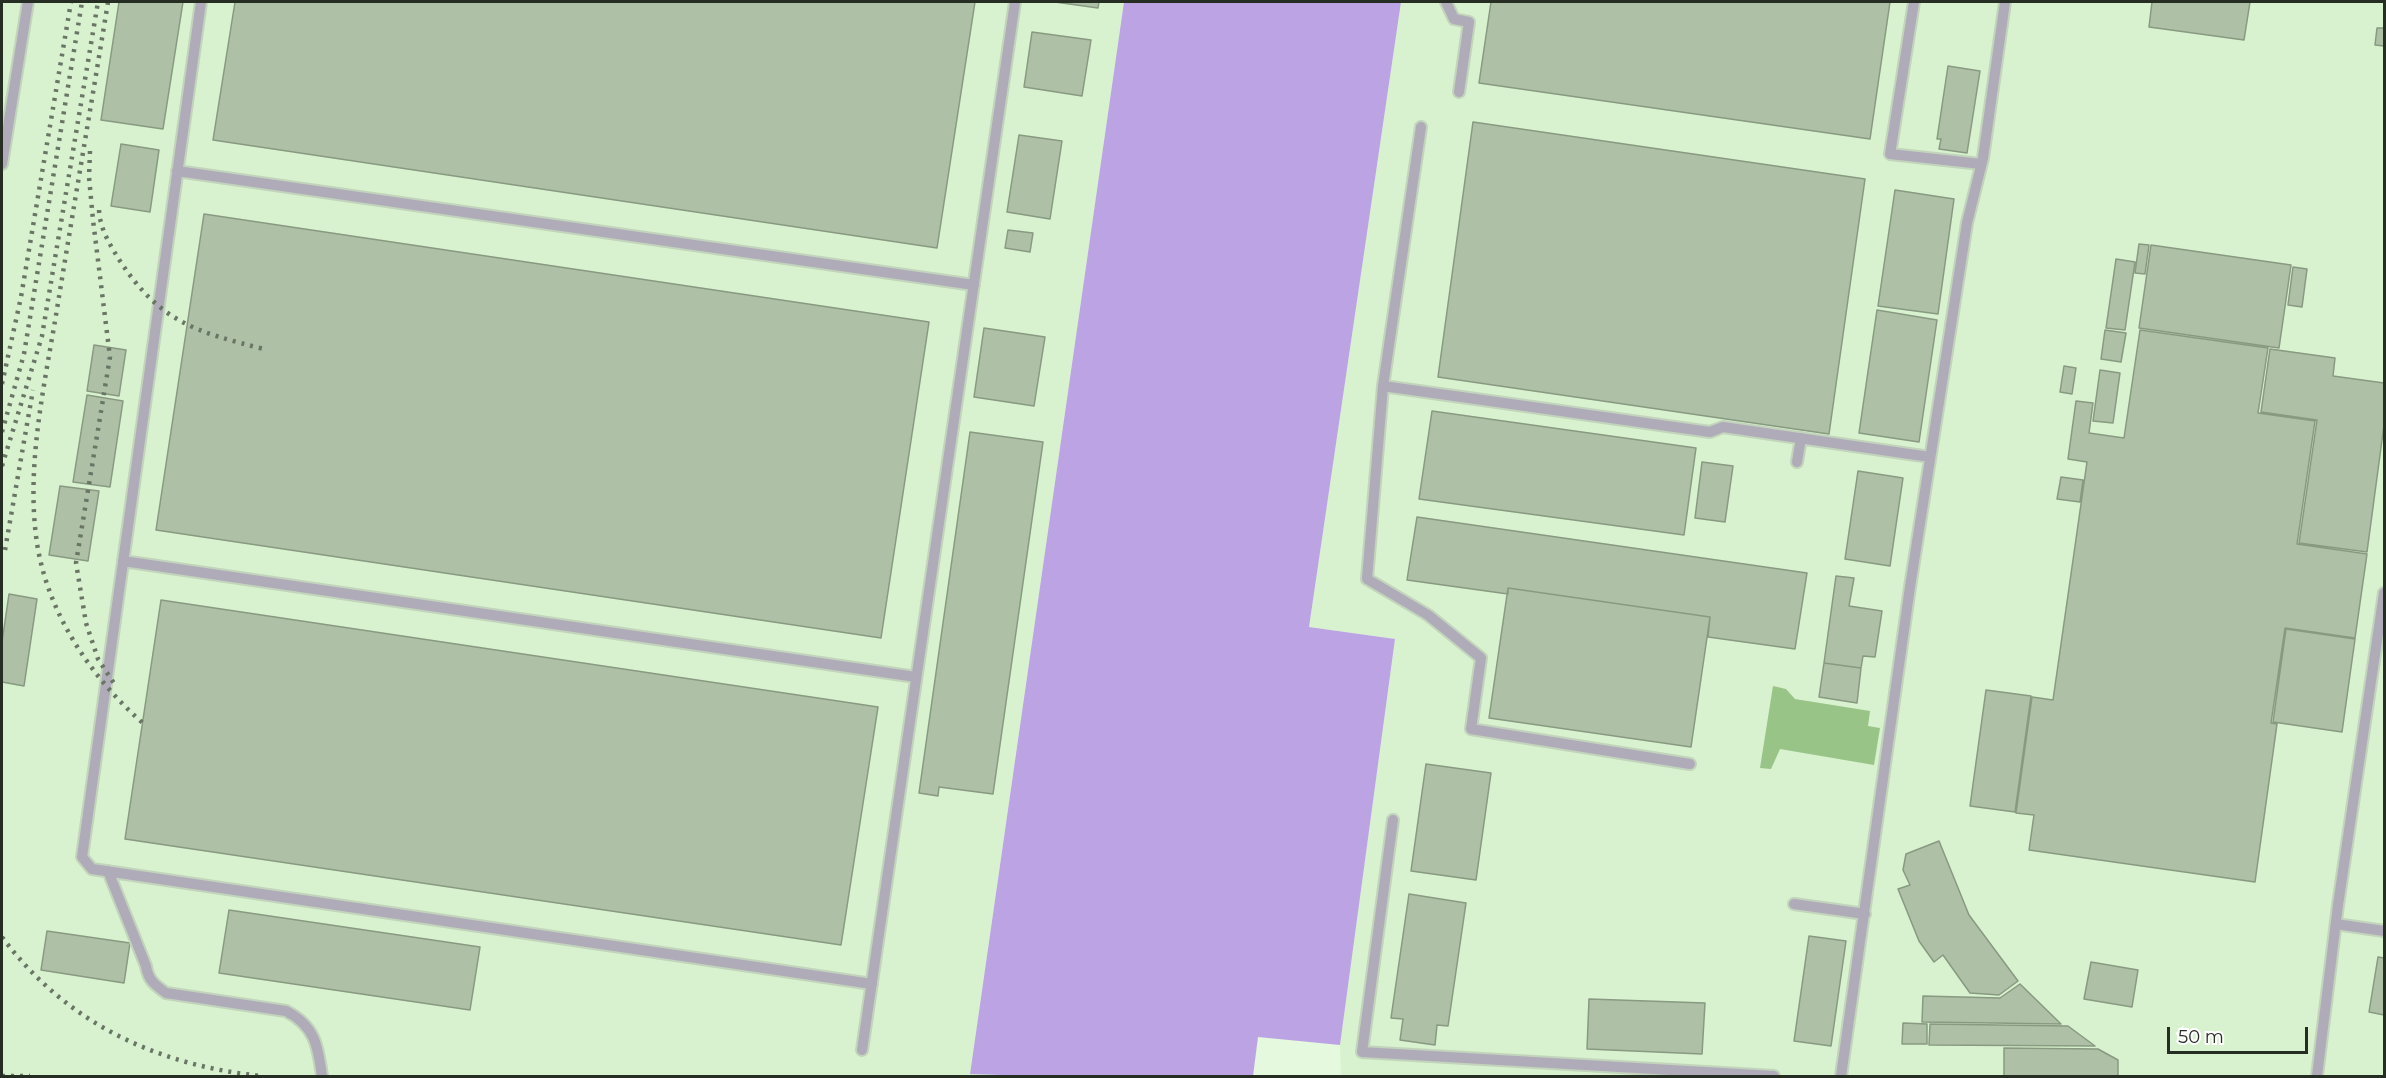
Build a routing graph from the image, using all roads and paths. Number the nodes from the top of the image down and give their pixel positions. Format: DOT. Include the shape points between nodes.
graph roads {
  1 [pos="28,2"];
  2 [pos="201,2"];
  3 [pos="1015,2"];
  4 [pos="1446,2"];
  5 [pos="1914,2"];
  6 [pos="2005,2"];
  7 [pos="1459,92"];
  8 [pos="1421,127"];
  9 [pos="1981,164"];
  10 [pos="2,165"];
  11 [pos="177,171"];
  12 [pos="974,285"];
  13 [pos="1383,386"];
  14 [pos="1801,438"];
  15 [pos="1930,457"];
  16 [pos="1797,462"];
  17 [pos="123,561"];
  18 [pos="2385,593"];
  19 [pos="916,677"];
  20 [pos="1690,764"];
  21 [pos="1393,820"];
  22 [pos="108,871"];
  23 [pos="1794,904"];
  24 [pos="1864,914"];
  25 [pos="2336,924"];
  26 [pos="2385,931"];
  27 [pos="872,984"];
  28 [pos="862,1050"];
  29 [pos="322,1077"];
  30 [pos="1774,1077"];
  31 [pos="1841,1077"];
  32 [pos="2318,1077"];
  1 -- 10 [label="lane"];
  2 -- 11 [label="lane"];
  3 -- 12 [label="lane"];
  4 -- 7 [label="lane" via="1454,19 1469,22"];
  5 -- 9 [label="lane" via="1890,154"];
  6 -- 9 [label="lane"];
  8 -- 13 [label="lane"];
  9 -- 15 [label="lane" via="1967,223"];
  11 -- 12 [label="lane"];
  11 -- 17 [label="lane"];
  12 -- 19 [label="lane"];
  13 -- 14 [label="lane" via="1710,432 1723,427"];
  13 -- 20 [label="lane" via="1367,579 1428,615 1481,658 1471,729"];
  14 -- 15 [label="lane"];
  14 -- 16 [label="lane"];
  15 -- 24 [label="lane"];
  17 -- 19 [label="lane"];
  17 -- 22 [label="lane" via="82,857 92,869"];
  18 -- 25 [label="lane"];
  19 -- 27 [label="lane"];
  21 -- 30 [label="lane" via="1362,1052"];
  22 -- 27 [label="lane"];
  22 -- 29 [label="lane" via="154,985 166,993 286,1011 302,1019 319,1050"];
  23 -- 24 [label="lane"];
  24 -- 31 [label="lane"];
  25 -- 26 [label="lane"];
  25 -- 32 [label="lane"];
  27 -- 28 [label="lane"];
}
